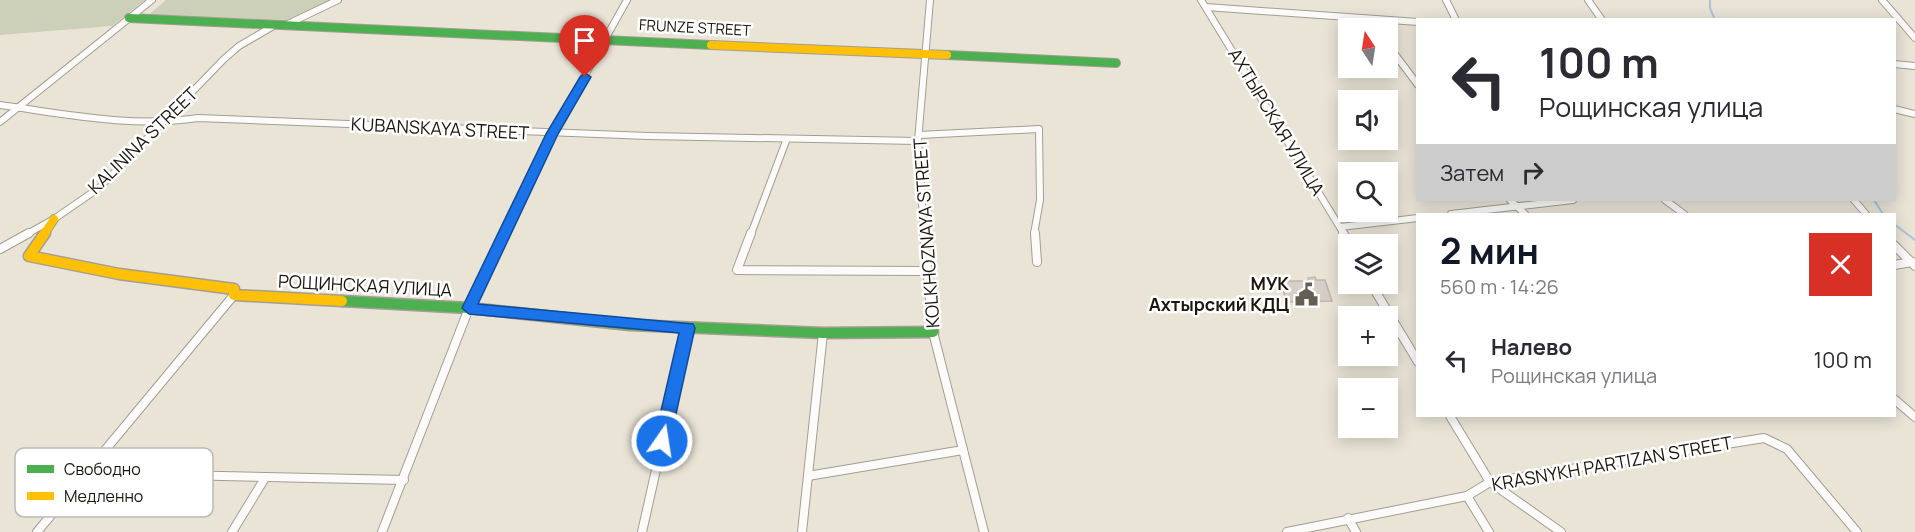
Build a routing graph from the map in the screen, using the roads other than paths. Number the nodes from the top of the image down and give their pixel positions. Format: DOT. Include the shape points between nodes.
graph roads {
  1 [pos="152,0"];
  2 [pos="338,0"];
  3 [pos="627,0"];
  4 [pos="930,0"];
  5 [pos="1201,0"];
  6 [pos="1446,0"];
  7 [pos="1588,0"];
  8 [pos="1882,0"];
  9 [pos="1206,7"];
  10 [pos="129,18"];
  11 [pos="1357,18"];
  12 [pos="1455,18"];
  13 [pos="1601,18"];
  14 [pos="1398,21"];
  15 [pos="1416,22"];
  16 [pos="283,24"];
  17 [pos="608,38"];
  18 [pos="1915,38"];
  19 [pos="926,55"];
  20 [pos="1398,58"];
  21 [pos="1116,63"];
  22 [pos="1896,64"];
  23 [pos="1915,66"];
  24 [pos="1416,82"];
  25 [pos="0,105"];
  26 [pos="22,106"];
  27 [pos="1896,109"];
  28 [pos="1915,114"];
  29 [pos="0,122"];
  30 [pos="164,123"];
  31 [pos="552,134"];
  32 [pos="918,138"];
  33 [pos="786,141"];
  34 [pos="1511,201"];
  35 [pos="1565,201"];
  36 [pos="1666,201"];
  37 [pos="1855,201"];
  38 [pos="1516,207"];
  39 [pos="1460,213"];
  40 [pos="1524,213"];
  41 [pos="1683,213"];
  42 [pos="1865,213"];
  43 [pos="1416,218"];
  44 [pos="54,219"];
  45 [pos="1340,227"];
  46 [pos="1344,234"];
  47 [pos="1896,247"];
  48 [pos="0,249"];
  49 [pos="1037,262"];
  50 [pos="1913,264"];
  51 [pos="1896,265"];
  52 [pos="926,271"];
  53 [pos="1377,294"];
  54 [pos="234,295"];
  55 [pos="469,308"];
  56 [pos="688,328"];
  57 [pos="933,332"];
  58 [pos="823,333"];
  59 [pos="1416,359"];
  60 [pos="1896,401"];
  61 [pos="1451,417"];
  62 [pos="1915,417"];
  63 [pos="105,448"];
  64 [pos="963,450"];
  65 [pos="808,476"];
  66 [pos="213,477"];
  67 [pos="265,478"];
  68 [pos="404,480"];
  69 [pos="1490,482"];
  70 [pos="1467,496"];
  71 [pos="49,517"];
  72 [pos="1348,518"];
  73 [pos="37,532"];
  74 [pos="232,532"];
  75 [pos="382,532"];
  76 [pos="642,532"];
  77 [pos="802,532"];
  78 [pos="984,532"];
  79 [pos="1287,532"];
  80 [pos="1356,532"];
  81 [pos="1489,532"];
  82 [pos="1561,532"];
  83 [pos="1857,532"];
  1 -- 10 [label="street"];
  2 -- 16 [label="street, KALININA STREET"];
  3 -- 17 [label="street"];
  4 -- 19 [label="street, KOLKHOZNAYA STREET"];
  5 -- 9 [label="street, АХТЫРСКАЯ УЛИЦА"];
  6 -- 12 [label="street"];
  7 -- 13 [label="street"];
  8 -- 18 [label="street"];
  9 -- 11 [label="street"];
  9 -- 45 [label="street, АХТЫРСКАЯ УЛИЦА"];
  10 -- 16 [label="street, FRUNZE STREET"];
  10 -- 26 [label="street"];
  14 -- 15 [label="street"];
  16 -- 17 [label="street, FRUNZE STREET"];
  16 -- 30 [label="street, KALININA STREET" via="239,46"];
  17 -- 19 [label="street, FRUNZE STREET"];
  17 -- 31 [label="street"];
  19 -- 21 [label="street, FRUNZE STREET"];
  19 -- 32 [label="street, KOLKHOZNAYA STREET"];
  20 -- 24 [label="street"];
  22 -- 23 [label="street"];
  25 -- 26 [label="street, KUBANSKAYA STREET"];
  26 -- 29 [label="street"];
  26 -- 30 [label="street, KUBANSKAYA STREET"];
  27 -- 28 [label="street"];
  30 -- 31 [label="street, KUBANSKAYA STREET" via="198,118"];
  30 -- 44 [label="street, KALININA STREET" via="99,188"];
  31 -- 33 [label="street, KUBANSKAYA STREET"];
  31 -- 55 [label="street"];
  32 -- 33 [label="street, KUBANSKAYA STREET"];
  32 -- 49 [label="street, KUBANSKAYA STREET" via="1039,129 1040,200 1034,237"];
  32 -- 52 [label="street, KOLKHOZNAYA STREET"];
  33 -- 52 [label="street" via="737,270"];
  34 -- 38 [label="street"];
  35 -- 38 [label="street"];
  36 -- 41 [label="street"];
  37 -- 42 [label="street"];
  38 -- 39 [label="street"];
  38 -- 40 [label="street"];
  43 -- 45 [label="street"];
  44 -- 48 [label="street, KALININA STREET"];
  44 -- 54 [label="street, РОЩИНСКАЯ УЛИЦА" via="29,256 119,274 234,289"];
  45 -- 46 [label="street, АХТЫРСКАЯ УЛИЦА"];
  47 -- 50 [label="street"];
  50 -- 51 [label="street"];
  52 -- 57 [label="street, KOLKHOZNAYA STREET"];
  53 -- 59 [label="street"];
  54 -- 55 [label="street, РОЩИНСКАЯ УЛИЦА"];
  54 -- 63 [label="street"];
  55 -- 56 [label="street, РОЩИНСКАЯ УЛИЦА"];
  55 -- 68 [label="street"];
  56 -- 58 [label="street, РОЩИНСКАЯ УЛИЦА"];
  56 -- 76 [label="street"];
  57 -- 58 [label="street, РОЩИНСКАЯ УЛИЦА"];
  57 -- 64 [label="street, KOLKHOZNAYA STREET"];
  58 -- 65 [label="street"];
  60 -- 62 [label="street"];
  61 -- 69 [label="street"];
  64 -- 65 [label="street"];
  64 -- 78 [label="street, KOLKHOZNAYA STREET"];
  65 -- 77 [label="street"];
  66 -- 67 [label="street"];
  67 -- 68 [label="street"];
  67 -- 74 [label="street"];
  68 -- 75 [label="street"];
  69 -- 70 [label="street, KRASNYKH PARTIZAN STREET"];
  69 -- 82 [label="street"];
  69 -- 83 [label="street, KRASNYKH PARTIZAN STREET" via="1764,438 1787,449"];
  70 -- 72 [label="street, KRASNYKH PARTIZAN STREET"];
  70 -- 81 [label="street"];
  71 -- 73 [label="street"];
  72 -- 79 [label="street, KRASNYKH PARTIZAN STREET"];
  72 -- 80 [label="street"];
}
